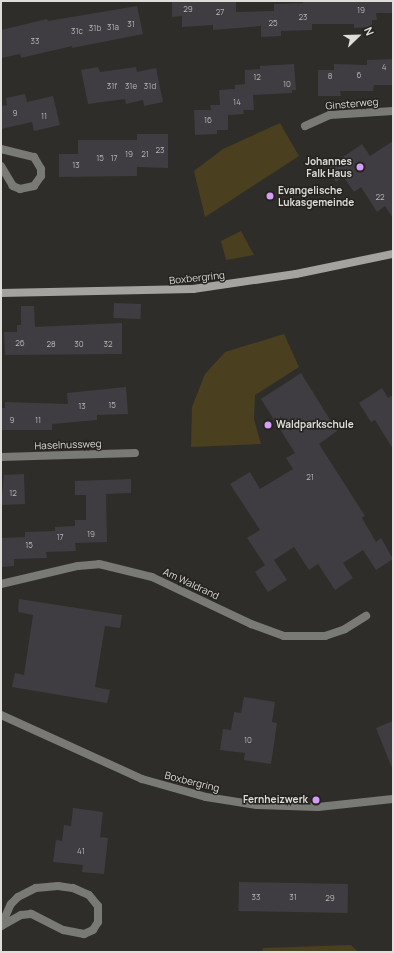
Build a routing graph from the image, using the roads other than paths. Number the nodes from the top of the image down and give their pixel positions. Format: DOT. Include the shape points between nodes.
graph roads {
  1 [pos="393,111"];
  2 [pos="305,126"];
  3 [pos="1,149"];
  4 [pos="1,166"];
  5 [pos="393,254"];
  6 [pos="1,293"];
  7 [pos="136,453"];
  8 [pos="1,457"];
  9 [pos="1,584"];
  10 [pos="366,616"];
  11 [pos="1,715"];
  12 [pos="393,799"];
  13 [pos="1,926"];
  1 -- 2 [label="street, Ginsterweg" via="330,115"];
  3 -- 4 [label="street" via="34,157 41,169 41,176 34,186 20,189 13,186"];
  5 -- 6 [label="street, Boxbergring" via="296,274 200,289"];
  7 -- 8 [label="street, Haselnussweg"];
  9 -- 10 [label="street, Am Waldrand" via="78,566 99,564 159,580 257,627 284,636 326,636 351,626"];
  11 -- 12 [label="street, Boxbergring" via="137,777 206,797 257,805 318,808"];
  13 -- 13 [label="street" via="21,915 31,914 63,930 84,934 93,930 98,922 98,906 89,895 73,888 36,888 18,897 11,904"];
}
